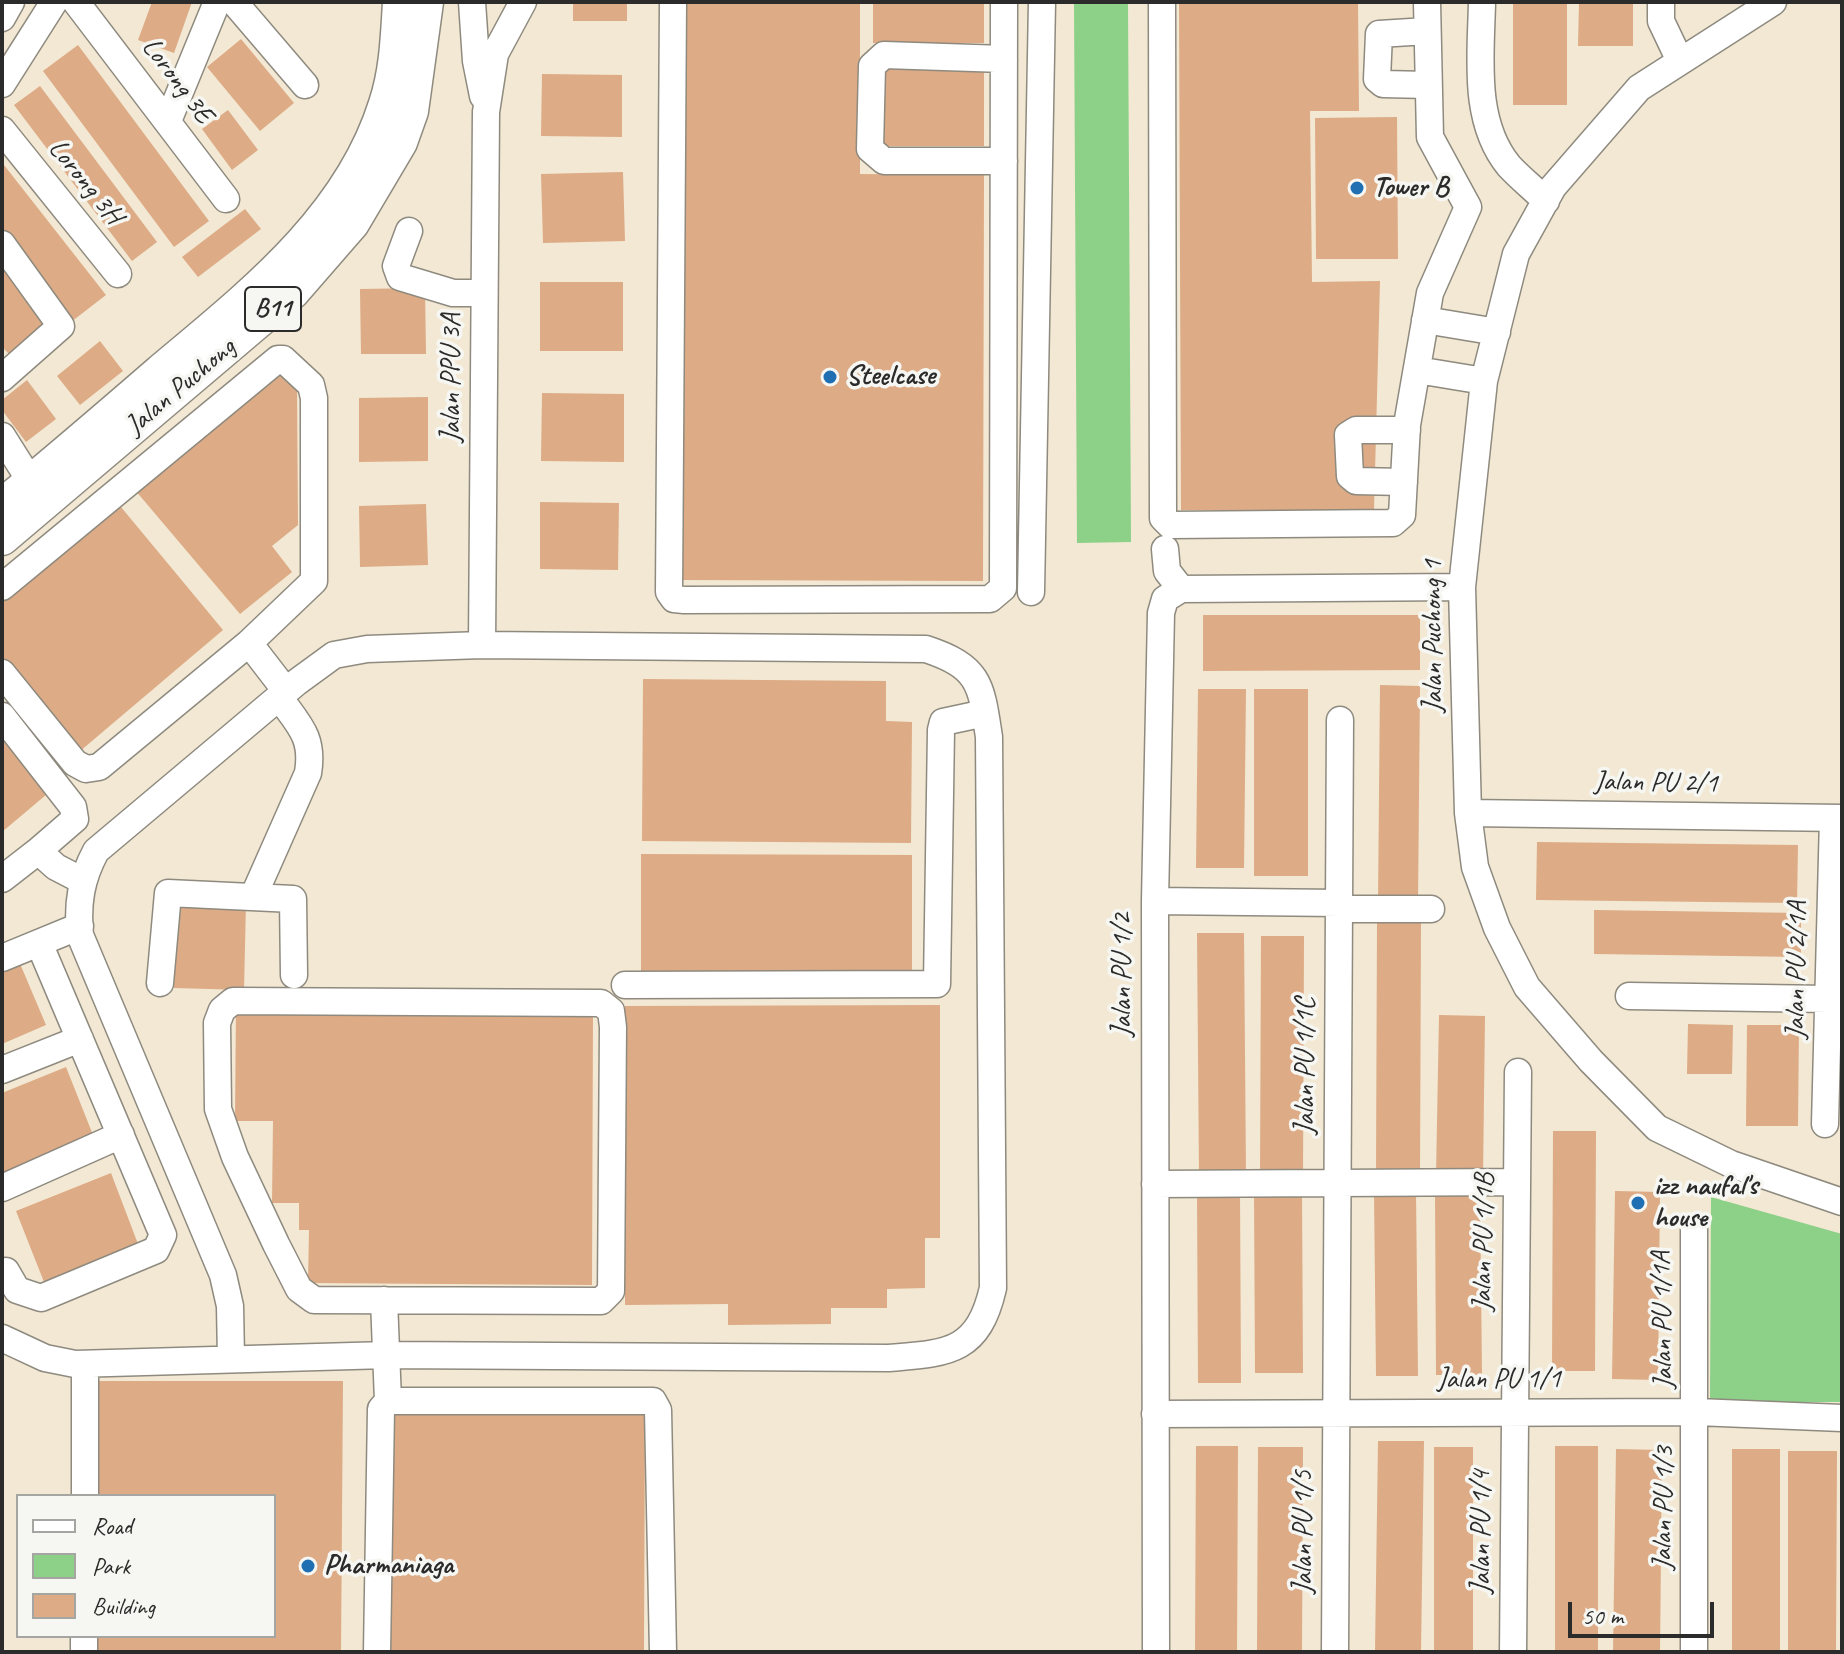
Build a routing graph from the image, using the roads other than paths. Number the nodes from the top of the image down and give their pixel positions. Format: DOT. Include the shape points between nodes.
graph roads {
  1 [pos="11,2"];
  2 [pos="54,2"];
  3 [pos="76,2"];
  4 [pos="217,2"];
  5 [pos="234,2"];
  6 [pos="400,2"];
  7 [pos="426,2"];
  8 [pos="472,2"];
  9 [pos="523,2"];
  10 [pos="673,2"];
  11 [pos="1004,2"];
  12 [pos="1042,2"];
  13 [pos="1162,2"];
  14 [pos="1427,2"];
  15 [pos="1482,2"];
  16 [pos="1661,2"];
  17 [pos="1773,2"];
  18 [pos="2,18"];
  19 [pos="1427,31"];
  20 [pos="1004,59"];
  21 [pos="1680,61"];
  22 [pos="2,84"];
  23 [pos="305,85"];
  24 [pos="1428,85"];
  25 [pos="486,112"];
  26 [pos="168,121"];
  27 [pos="2,130"];
  28 [pos="1004,161"];
  29 [pos="226,199"];
  30 [pos="1546,201"];
  31 [pos="409,231"];
  32 [pos="2,244"];
  33 [pos="118,274"];
  34 [pos="484,293"];
  35 [pos="1425,320"];
  36 [pos="1497,332"];
  37 [pos="1417,370"];
  38 [pos="2,378"];
  39 [pos="1484,381"];
  40 [pos="1407,430"];
  41 [pos="2,436"];
  42 [pos="31,482"];
  43 [pos="1404,482"];
  44 [pos="2,506"];
  45 [pos="2,538"];
  46 [pos="1165,549"];
  47 [pos="2,587"];
  48 [pos="1462,587"];
  49 [pos="1181,589"];
  50 [pos="1031,592"];
  51 [pos="249,643"];
  52 [pos="482,645"];
  53 [pos="2,673"];
  54 [pos="282,694"];
  55 [pos="985,713"];
  56 [pos="2,716"];
  57 [pos="1340,720"];
  58 [pos="1468,813"];
  59 [pos="1837,818"];
  60 [pos="38,851"];
  61 [pos="2,879"];
  62 [pos="83,881"];
  63 [pos="254,895"];
  64 [pos="1155,901"];
  65 [pos="1339,906"];
  66 [pos="1431,909"];
  67 [pos="80,926"];
  68 [pos="39,943"];
  69 [pos="2,958"];
  70 [pos="294,975"];
  71 [pos="160,983"];
  72 [pos="625,985"];
  73 [pos="1629,996"];
  74 [pos="1828,999"];
  75 [pos="80,1039"];
  76 [pos="2,1070"];
  77 [pos="1518,1072"];
  78 [pos="1825,1124"];
  79 [pos="121,1135"];
  80 [pos="1517,1182"];
  81 [pos="1338,1183"];
  82 [pos="1155,1184"];
  83 [pos="2,1188"];
  84 [pos="1842,1202"];
  85 [pos="1694,1228"];
  86 [pos="6,1271"];
  87 [pos="384,1300"];
  88 [pos="2,1338"];
  89 [pos="387,1355"];
  90 [pos="231,1359"];
  91 [pos="85,1364"];
  92 [pos="388,1401"];
  93 [pos="1514,1412"];
  94 [pos="1697,1412"];
  95 [pos="1336,1413"];
  96 [pos="1155,1414"];
  97 [pos="1842,1418"];
  98 [pos="85,1494"];
  99 [pos="377,1652"];
  100 [pos="663,1652"];
  101 [pos="1156,1652"];
  102 [pos="1335,1652"];
  103 [pos="1513,1652"];
  104 [pos="1694,1652"];
  1 -- 18 [label="street"];
  2 -- 22 [label="street"];
  3 -- 26 [label="street, Lorong 3E"];
  4 -- 26 [label="street"];
  5 -- 23 [label="street"];
  6 -- 42 [label="main road, Jalan Puchong / B11" via="386,105 353,174 307,239 232,311"];
  7 -- 45 [label="main road, Jalan Puchong / B11" via="411,111 400,142 352,223 292,292"];
  8 -- 25 [label="street, Jalan PPU 3A"];
  9 -- 25 [label="street, Jalan PPU 3A" via="495,54"];
  10 -- 28 [label="street" via="669,592 674,599 990,599 1003,588"];
  11 -- 20 [label="street"];
  12 -- 50 [label="street"];
  13 -- 43 [label="street" via="1163,518 1170,525 1393,523 1402,515"];
  14 -- 19 [label="street"];
  15 -- 30 [label="street" via="1481,95 1490,131 1508,165"];
  16 -- 21 [label="street" via="1661,21"];
  17 -- 21 [label="street, Jalan Puchong 1"];
  19 -- 24 [label="street"];
  19 -- 24 [label="street" via="1379,34 1377,79 1383,84"];
  20 -- 28 [label="street"];
  20 -- 28 [label="street" via="884,55 875,60 870,149 884,161"];
  21 -- 30 [label="street, Jalan Puchong 1" via="1639,88"];
  24 -- 35 [label="street" via="1430,137 1468,207 1430,293"];
  25 -- 34 [label="street, Jalan PPU 3A"];
  26 -- 29 [label="street, Lorong 3E"];
  27 -- 33 [label="street, Lorong 3H"];
  30 -- 36 [label="street, Jalan Puchong 1" via="1516,254"];
  31 -- 34 [label="street" via="396,266 400,277 453,293"];
  32 -- 38 [label="street" via="61,326"];
  34 -- 52 [label="street, Jalan PPU 3A"];
  35 -- 36 [label="street"];
  35 -- 37 [label="street"];
  36 -- 39 [label="street, Jalan Puchong 1"];
  37 -- 39 [label="street"];
  37 -- 40 [label="street"];
  39 -- 48 [label="street, Jalan Puchong 1"];
  40 -- 43 [label="street"];
  40 -- 43 [label="street" via="1356,430 1348,435 1350,476 1356,481"];
  41 -- 42 [label="street"];
  42 -- 44 [label="main road, Jalan Puchong / B11"];
  46 -- 49 [label="street" via="1167,571"];
  47 -- 51 [label="street" via="283,359 311,385 314,398 314,581"];
  48 -- 49 [label="street"];
  48 -- 58 [label="street, Jalan Puchong 1"];
  49 -- 64 [label="street, Jalan PU 1/2" via="1165,599 1161,613"];
  51 -- 53 [label="street" via="99,767 86,769 75,763"];
  51 -- 54 [label="street"];
  52 -- 54 [label="street" via="334,655"];
  52 -- 55 [label="street" via="926,649 952,658 974,674"];
  54 -- 62 [label="street" via="96,851"];
  54 -- 63 [label="street" via="311,752 308,773"];
  55 -- 72 [label="street" via="943,722 941,730 937,984"];
  55 -- 89 [label="street" via="993,1288 975,1335 929,1355 889,1358"];
  56 -- 60 [label="street" via="73,807 75,819"];
  57 -- 65 [label="street, Jalan PU 1/1C"];
  58 -- 59 [label="street, Jalan PU 2/1"];
  58 -- 84 [label="street, Jalan Puchong 1" via="1475,867 1497,928 1527,987 1591,1061 1657,1128 1731,1164"];
  59 -- 74 [label="street, Jalan PU 2/1A"];
  60 -- 61 [label="street"];
  60 -- 62 [label="street"];
  62 -- 67 [label="street"];
  63 -- 70 [label="street" via="295,901"];
  63 -- 71 [label="street" via="168,893"];
  64 -- 65 [label="street"];
  64 -- 82 [label="street, Jalan PU 1/2"];
  65 -- 66 [label="street"];
  65 -- 81 [label="street, Jalan PU 1/1C"];
  67 -- 68 [label="street"];
  67 -- 90 [label="street" via="223,1275 230,1306"];
  68 -- 69 [label="street"];
  68 -- 75 [label="street"];
  73 -- 74 [label="street"];
  74 -- 78 [label="street, Jalan PU 2/1A"];
  75 -- 76 [label="street"];
  75 -- 79 [label="street"];
  77 -- 80 [label="street, Jalan PU 1/1B"];
  79 -- 83 [label="street"];
  79 -- 86 [label="street" via="163,1235 156,1250 41,1298 17,1290"];
  80 -- 81 [label="street"];
  80 -- 93 [label="street, Jalan PU 1/1B"];
  81 -- 82 [label="street"];
  81 -- 95 [label="street, Jalan PU 1/1C"];
  82 -- 96 [label="street, Jalan PU 1/2"];
  85 -- 94 [label="street, Jalan PU 1/1A"];
  87 -- 87 [label="street" via="314,1300 299,1289 235,1157 218,1109 217,1023 222,1010 233,1001 601,1003 611,1011 613,1027 611,1291 601,1301"];
  87 -- 89 [label="street"];
  88 -- 91 [label="street" via="45,1358"];
  89 -- 90 [label="street"];
  89 -- 92 [label="street"];
  90 -- 91 [label="street"];
  91 -- 98 [label="street"];
  92 -- 99 [label="street" via="381,1409"];
  92 -- 100 [label="street" via="653,1401 658,1410"];
  93 -- 94 [label="street, Jalan PU 1/1"];
  93 -- 95 [label="street, Jalan PU 1/1"];
  93 -- 103 [label="street, Jalan PU 1/4"];
  94 -- 97 [label="street, Jalan PU 1/1"];
  94 -- 104 [label="street, Jalan PU 1/3"];
  95 -- 96 [label="street, Jalan PU 1/1"];
  95 -- 102 [label="street, Jalan PU 1/5"];
  96 -- 101 [label="street, Jalan PU 1/2"];
}
